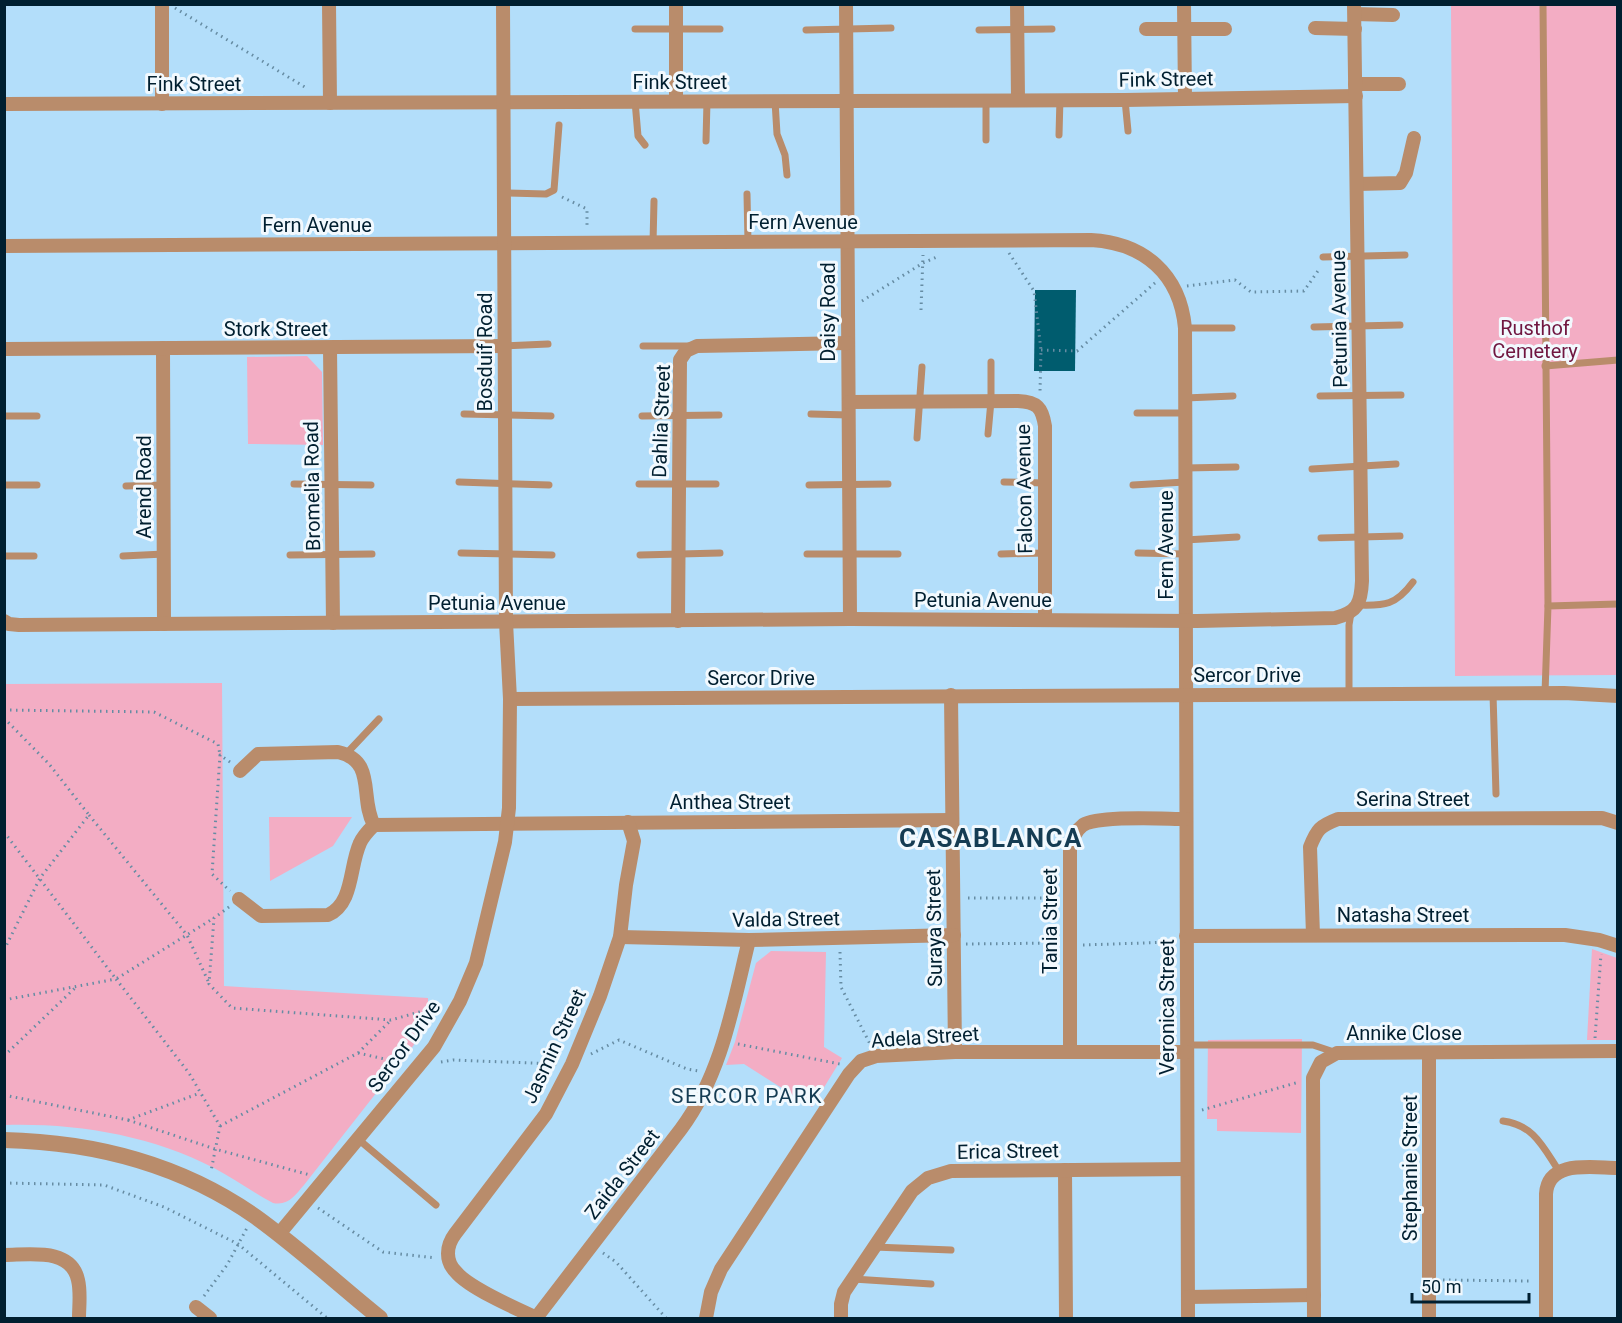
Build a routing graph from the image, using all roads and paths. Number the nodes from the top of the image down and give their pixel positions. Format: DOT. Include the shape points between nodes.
graph roads {
  1 [pos="162,4"];
  2 [pos="169,4"];
  3 [pos="329,4"];
  4 [pos="503,4"];
  5 [pos="676,4"];
  6 [pos="846,4"];
  7 [pos="1017,4"];
  8 [pos="1184,4"];
  9 [pos="1542,4"];
  10 [pos="1355,9"];
  11 [pos="1393,15"];
  12 [pos="891,28"];
  13 [pos="1185,28"];
  14 [pos="1225,28"];
  15 [pos="1315,28"];
  16 [pos="635,29"];
  17 [pos="720,29"];
  18 [pos="1052,29"];
  19 [pos="1146,29"];
  20 [pos="1355,29"];
  21 [pos="806,30"];
  22 [pos="847,30"];
  23 [pos="979,30"];
  24 [pos="1018,30"];
  25 [pos="676,31"];
  26 [pos="1400,84"];
  27 [pos="1356,90"];
  28 [pos="1060,98"];
  29 [pos="1185,98"];
  30 [pos="986,99"];
  31 [pos="1018,99"];
  32 [pos="775,100"];
  33 [pos="847,100"];
  34 [pos="1125,100"];
  35 [pos="635,101"];
  36 [pos="676,101"];
  37 [pos="707,101"];
  38 [pos="503,102"];
  39 [pos="330,103"];
  40 [pos="4,104"];
  41 [pos="162,104"];
  42 [pos="559,125"];
  43 [pos="1128,130"];
  44 [pos="1059,135"];
  45 [pos="1414,138"];
  46 [pos="986,140"];
  47 [pos="706,141"];
  48 [pos="645,145"];
  49 [pos="787,175"];
  50 [pos="1357,184"];
  51 [pos="552,192"];
  52 [pos="504,193"];
  53 [pos="747,194"];
  54 [pos="654,201"];
  55 [pos="924,241"];
  56 [pos="1009,241"];
  57 [pos="748,242"];
  58 [pos="847,242"];
  59 [pos="504,243"];
  60 [pos="587,243"];
  61 [pos="653,243"];
  62 [pos="4,246"];
  63 [pos="1405,255"];
  64 [pos="940,256"];
  65 [pos="1358,256"];
  66 [pos="1323,257"];
  67 [pos="923,263"];
  68 [pos="1165,275"];
  69 [pos="1173,288"];
  70 [pos="848,310"];
  71 [pos="921,310"];
  72 [pos="1401,325"];
  73 [pos="1359,326"];
  74 [pos="1314,327"];
  75 [pos="1185,328"];
  76 [pos="1232,328"];
  77 [pos="848,343"];
  78 [pos="548,345"];
  79 [pos="505,346"];
  80 [pos="643,346"];
  81 [pos="697,346"];
  82 [pos="163,348"];
  83 [pos="330,348"];
  84 [pos="4,350"];
  85 [pos="1041,350"];
  86 [pos="1617,360"];
  87 [pos="991,362"];
  88 [pos="1545,366"];
  89 [pos="922,367"];
  90 [pos="1401,395"];
  91 [pos="1233,396"];
  92 [pos="1320,396"];
  93 [pos="1359,396"];
  94 [pos="1185,398"];
  95 [pos="991,401"];
  96 [pos="920,402"];
  97 [pos="1040,408"];
  98 [pos="849,409"];
  99 [pos="1137,413"];
  100 [pos="1185,413"];
  101 [pos="464,414"];
  102 [pos="811,414"];
  103 [pos="505,415"];
  104 [pos="4,416"];
  105 [pos="37,416"];
  106 [pos="551,416"];
  107 [pos="642,416"];
  108 [pos="679,416"];
  109 [pos="719,416"];
  110 [pos="988,434"];
  111 [pos="917,438"];
  112 [pos="1396,464"];
  113 [pos="1360,466"];
  114 [pos="1236,467"];
  115 [pos="1185,468"];
  116 [pos="1312,469"];
  117 [pos="459,482"];
  118 [pos="1004,482"];
  119 [pos="1185,482"];
  120 [pos="1045,483"];
  121 [pos="294,484"];
  122 [pos="332,484"];
  123 [pos="506,484"];
  124 [pos="639,484"];
  125 [pos="716,484"];
  126 [pos="888,484"];
  127 [pos="4,485"];
  128 [pos="37,485"];
  129 [pos="164,485"];
  130 [pos="371,485"];
  131 [pos="549,485"];
  132 [pos="679,485"];
  133 [pos="809,485"];
  134 [pos="849,485"];
  135 [pos="1133,485"];
  136 [pos="126,486"];
  137 [pos="1400,536"];
  138 [pos="1237,537"];
  139 [pos="1361,537"];
  140 [pos="1321,538"];
  141 [pos="1185,547"];
  142 [pos="461,553"];
  143 [pos="720,553"];
  144 [pos="1045,553"];
  145 [pos="1138,553"];
  146 [pos="164,554"];
  147 [pos="333,554"];
  148 [pos="372,554"];
  149 [pos="807,554"];
  150 [pos="898,554"];
  151 [pos="1001,554"];
  152 [pos="123,555"];
  153 [pos="290,555"];
  154 [pos="506,555"];
  155 [pos="552,555"];
  156 [pos="640,555"];
  157 [pos="678,555"];
  158 [pos="849,555"];
  159 [pos="4,556"];
  160 [pos="34,556"];
  161 [pos="1413,582"];
  162 [pos="1617,605"];
  163 [pos="1548,606"];
  164 [pos="1355,609"];
  165 [pos="850,619"];
  166 [pos="1045,619"];
  167 [pos="1185,620"];
  168 [pos="4,621"];
  169 [pos="678,621"];
  170 [pos="506,622"];
  171 [pos="333,623"];
  172 [pos="164,624"];
  173 [pos="1545,693"];
  174 [pos="1348,694"];
  175 [pos="1493,694"];
  176 [pos="951,695"];
  177 [pos="1185,695"];
  178 [pos="1617,696"];
  179 [pos="510,699"];
  180 [pos="4,710"];
  181 [pos="4,718"];
  182 [pos="379,719"];
  183 [pos="346,754"];
  184 [pos="220,755"];
  185 [pos="240,771"];
  186 [pos="1496,794"];
  187 [pos="89,815"];
  188 [pos="1186,819"];
  189 [pos="952,820"];
  190 [pos="628,822"];
  191 [pos="1617,823"];
  192 [pos="507,824"];
  193 [pos="374,825"];
  194 [pos="4,832"];
  195 [pos="40,878"];
  196 [pos="1070,894"];
  197 [pos="953,897"];
  198 [pos="239,900"];
  199 [pos="214,918"];
  200 [pos="187,935"];
  201 [pos="954,935"];
  202 [pos="1313,935"];
  203 [pos="1186,936"];
  204 [pos="620,937"];
  205 [pos="840,938"];
  206 [pos="748,940"];
  207 [pos="1603,941"];
  208 [pos="1617,946"];
  209 [pos="4,950"];
  210 [pos="116,980"];
  211 [pos="209,984"];
  212 [pos="76,987"];
  213 [pos="4,1000"];
  214 [pos="460,1001"];
  215 [pos="391,1020"];
  216 [pos="724,1042"];
  217 [pos="1187,1048"];
  218 [pos="1594,1051"];
  219 [pos="1617,1051"];
  220 [pos="955,1052"];
  221 [pos="1070,1052"];
  222 [pos="358,1053"];
  223 [pos="1337,1053"];
  224 [pos="1429,1053"];
  225 [pos="4,1056"];
  226 [pos="876,1056"];
  227 [pos="404,1063"];
  228 [pos="434,1063"];
  229 [pos="572,1064"];
  230 [pos="855,1067"];
  231 [pos="712,1072"];
  232 [pos="1313,1078"];
  233 [pos="200,1093"];
  234 [pos="4,1095"];
  235 [pos="1187,1114"];
  236 [pos="128,1120"];
  237 [pos="1503,1121"];
  238 [pos="220,1126"];
  239 [pos="358,1139"];
  240 [pos="4,1140"];
  241 [pos="215,1149"];
  242 [pos="1617,1168"];
  243 [pos="1187,1169"];
  244 [pos="1065,1170"];
  245 [pos="1559,1171"];
  246 [pos="325,1179"];
  247 [pos="4,1183"];
  248 [pos="208,1188"];
  249 [pos="308,1200"];
  250 [pos="436,1205"];
  251 [pos="253,1215"];
  252 [pos="279,1234"];
  253 [pos="238,1244"];
  254 [pos="592,1246"];
  255 [pos="874,1247"];
  256 [pos="951,1250"];
  257 [pos="448,1251"];
  258 [pos="4,1256"];
  259 [pos="853,1279"];
  260 [pos="1429,1280"];
  261 [pos="1546,1281"];
  262 [pos="931,1284"];
  263 [pos="1314,1295"];
  264 [pos="1188,1297"];
  265 [pos="195,1307"];
  266 [pos="79,1318"];
  267 [pos="210,1318"];
  268 [pos="327,1318"];
  269 [pos="380,1318"];
  270 [pos="536,1318"];
  271 [pos="666,1318"];
  272 [pos="706,1318"];
  273 [pos="840,1318"];
  274 [pos="1066,1318"];
  275 [pos="1188,1318"];
  276 [pos="1314,1318"];
  277 [pos="1429,1318"];
  278 [pos="1546,1318"];
  1 -- 41 [label="street"];
  2 -- 39 [label="path"];
  3 -- 39 [label="street"];
  4 -- 38 [label="street, Bosduif Road"];
  5 -- 25 [label="street"];
  6 -- 22 [label="street, Daisy Road"];
  7 -- 24 [label="street"];
  8 -- 13 [label="street"];
  9 -- 88 [label="lane"];
  10 -- 11 [label="street"];
  10 -- 20 [label="street, Petunia Avenue"];
  12 -- 22 [label="lane"];
  13 -- 14 [label="street"];
  13 -- 19 [label="street"];
  13 -- 29 [label="street"];
  15 -- 20 [label="street"];
  16 -- 25 [label="lane"];
  17 -- 25 [label="lane"];
  18 -- 24 [label="lane"];
  20 -- 27 [label="street, Petunia Avenue"];
  21 -- 22 [label="lane"];
  22 -- 33 [label="street, Daisy Road"];
  23 -- 24 [label="lane"];
  24 -- 31 [label="street"];
  25 -- 36 [label="street"];
  26 -- 27 [label="street, Fink Street"];
  27 -- 29 [label="street, Fink Street"];
  27 -- 50 [label="street, Petunia Avenue"];
  28 -- 31 [label="street, Fink Street"];
  28 -- 34 [label="street, Fink Street"];
  28 -- 44 [label="lane"];
  29 -- 34 [label="street, Fink Street"];
  30 -- 31 [label="street, Fink Street"];
  30 -- 33 [label="street, Fink Street"];
  30 -- 46 [label="lane"];
  32 -- 33 [label="street, Fink Street"];
  32 -- 37 [label="street, Fink Street"];
  32 -- 49 [label="lane" via="777,134"];
  33 -- 58 [label="street, Daisy Road"];
  34 -- 43 [label="lane"];
  35 -- 36 [label="street, Fink Street"];
  35 -- 38 [label="street, Fink Street"];
  35 -- 48 [label="lane" via="638,136"];
  36 -- 37 [label="street, Fink Street"];
  37 -- 47 [label="lane"];
  38 -- 39 [label="street, Fink Street"];
  38 -- 52 [label="street, Bosduif Road"];
  39 -- 41 [label="street, Fink Street"];
  40 -- 41 [label="street, Fink Street"];
  42 -- 51 [label="lane" via="556,184"];
  45 -- 50 [label="street" via="1400,183"];
  50 -- 65 [label="street, Petunia Avenue"];
  51 -- 52 [label="lane"];
  51 -- 60 [label="path" via="587,209"];
  52 -- 59 [label="street, Bosduif Road"];
  53 -- 57 [label="lane"];
  54 -- 61 [label="lane"];
  55 -- 56 [label="street, Fern Avenue"];
  55 -- 58 [label="street, Fern Avenue"];
  55 -- 67 [label="path"];
  56 -- 68 [label="street, Fern Avenue" via="1118,242 1140,253"];
  56 -- 85 [label="path" via="1010,254 1034,291"];
  57 -- 58 [label="street, Fern Avenue"];
  57 -- 61 [label="street, Fern Avenue"];
  58 -- 70 [label="street, Daisy Road"];
  59 -- 60 [label="street, Fern Avenue"];
  59 -- 62 [label="street, Fern Avenue"];
  59 -- 79 [label="street, Bosduif Road"];
  60 -- 61 [label="street, Fern Avenue"];
  63 -- 65 [label="lane"];
  64 -- 67 [label="path"];
  65 -- 66 [label="lane"];
  65 -- 73 [label="street, Petunia Avenue"];
  66 -- 69 [label="path" via="1319,272 1304,291 1251,292 1235,280"];
  67 -- 70 [label="path"];
  67 -- 71 [label="path"];
  68 -- 69 [label="street, Fern Avenue"];
  68 -- 85 [label="path" via="1077,351"];
  69 -- 75 [label="street, Fern Avenue"];
  70 -- 77 [label="street, Daisy Road"];
  72 -- 73 [label="lane"];
  73 -- 74 [label="lane"];
  73 -- 93 [label="street, Petunia Avenue"];
  75 -- 76 [label="lane"];
  75 -- 94 [label="street, Fern Avenue"];
  77 -- 81 [label="street, Dahlia Street"];
  77 -- 98 [label="street, Daisy Road"];
  78 -- 79 [label="lane, Stork Street"];
  79 -- 83 [label="street, Stork Street"];
  79 -- 103 [label="street, Bosduif Road"];
  80 -- 81 [label="lane"];
  81 -- 108 [label="street, Dahlia Street" via="686,351 680,360"];
  82 -- 83 [label="street, Stork Street"];
  82 -- 84 [label="street, Stork Street"];
  82 -- 129 [label="street, Arend Road"];
  83 -- 122 [label="street, Bromelia Road"];
  85 -- 97 [label="path"];
  86 -- 88 [label="lane"];
  87 -- 95 [label="lane"];
  88 -- 163 [label="lane"];
  89 -- 96 [label="lane"];
  90 -- 93 [label="lane"];
  91 -- 94 [label="lane"];
  92 -- 93 [label="lane"];
  93 -- 113 [label="street, Petunia Avenue"];
  94 -- 100 [label="street, Fern Avenue"];
  95 -- 96 [label="street, Falcon Avenue"];
  95 -- 97 [label="street, Falcon Avenue" via="1030,401"];
  95 -- 110 [label="lane"];
  96 -- 98 [label="street, Falcon Avenue"];
  96 -- 111 [label="lane"];
  97 -- 120 [label="street, Falcon Avenue" via="1045,426"];
  98 -- 102 [label="lane"];
  98 -- 134 [label="street, Daisy Road"];
  99 -- 100 [label="lane"];
  100 -- 115 [label="street, Fern Avenue"];
  101 -- 103 [label="lane"];
  103 -- 106 [label="lane"];
  103 -- 123 [label="street, Bosduif Road"];
  104 -- 105 [label="lane"];
  107 -- 108 [label="lane"];
  108 -- 109 [label="lane"];
  108 -- 132 [label="street, Dahlia Street"];
  112 -- 113 [label="lane"];
  113 -- 116 [label="lane"];
  113 -- 139 [label="street, Petunia Avenue"];
  114 -- 115 [label="lane"];
  115 -- 119 [label="street, Fern Avenue"];
  117 -- 123 [label="lane"];
  118 -- 120 [label="lane"];
  119 -- 135 [label="lane"];
  119 -- 141 [label="street, Fern Avenue"];
  120 -- 144 [label="street, Falcon Avenue"];
  121 -- 122 [label="lane"];
  122 -- 130 [label="lane"];
  122 -- 147 [label="street, Bromelia Road"];
  123 -- 131 [label="lane"];
  123 -- 154 [label="street, Bosduif Road"];
  124 -- 132 [label="lane"];
  125 -- 132 [label="lane"];
  126 -- 134 [label="lane"];
  127 -- 128 [label="lane"];
  129 -- 136 [label="lane"];
  129 -- 146 [label="street, Arend Road"];
  132 -- 157 [label="street, Dahlia Street"];
  133 -- 134 [label="lane"];
  134 -- 158 [label="street, Daisy Road"];
  137 -- 139 [label="lane"];
  138 -- 141 [label="lane"];
  139 -- 140 [label="lane"];
  139 -- 164 [label="street, Petunia Avenue" via="1361,594"];
  141 -- 145 [label="lane"];
  141 -- 167 [label="street, Fern Avenue"];
  142 -- 154 [label="lane"];
  143 -- 157 [label="lane"];
  144 -- 151 [label="lane"];
  144 -- 166 [label="street, Falcon Avenue"];
  146 -- 152 [label="lane"];
  146 -- 172 [label="street, Arend Road"];
  147 -- 148 [label="lane"];
  147 -- 153 [label="lane"];
  147 -- 171 [label="street, Bromelia Road"];
  149 -- 158 [label="lane"];
  150 -- 158 [label="lane"];
  154 -- 155 [label="lane"];
  154 -- 170 [label="street, Bosduif Road"];
  156 -- 157 [label="lane"];
  157 -- 169 [label="street, Dahlia Street"];
  158 -- 165 [label="street, Daisy Road"];
  159 -- 160 [label="lane"];
  161 -- 164 [label="lane" via="1399,599"];
  162 -- 163 [label="lane"];
  163 -- 173 [label="lane"];
  164 -- 167 [label="street, Petunia Avenue" via="1335,618"];
  164 -- 174 [label="lane" via="1349,625"];
  165 -- 166 [label="street, Petunia Avenue"];
  165 -- 169 [label="street, Petunia Avenue"];
  166 -- 167 [label="street, Petunia Avenue"];
  167 -- 177 [label="street, Fern Avenue"];
  168 -- 172 [label="street, Petunia Avenue" via="19,625"];
  169 -- 170 [label="street, Petunia Avenue"];
  170 -- 171 [label="street, Petunia Avenue"];
  170 -- 179 [label="street, Bosduif Road"];
  171 -- 172 [label="street, Petunia Avenue"];
  173 -- 175 [label="street, Sercor Drive"];
  173 -- 178 [label="street, Sercor Drive"];
  174 -- 175 [label="street, Sercor Drive"];
  174 -- 177 [label="street, Sercor Drive"];
  175 -- 186 [label="lane"];
  176 -- 177 [label="street, Sercor Drive"];
  176 -- 179 [label="street, Sercor Drive"];
  176 -- 189 [label="street, Suraya Street"];
  177 -- 188 [label="street, Veronica Street"];
  179 -- 192 [label="street, Sercor Drive"];
  180 -- 184 [label="path" via="154,712 218,744"];
  181 -- 187 [label="path" via="49,764"];
  182 -- 183 [label="lane"];
  183 -- 185 [label="street" via="258,754"];
  183 -- 193 [label="street" via="364,772"];
  184 -- 185 [label="path"];
  184 -- 198 [label="path" via="212,874"];
  187 -- 195 [label="path"];
  187 -- 200 [label="path"];
  188 -- 196 [label="street, Tania Street" via="1098,820 1083,825 1071,842"];
  188 -- 203 [label="street, Veronica Street"];
  189 -- 190 [label="street, Anthea Street"];
  189 -- 197 [label="street, Suraya Street"];
  190 -- 192 [label="street, Anthea Street"];
  190 -- 204 [label="street, Jasmin Street" via="634,841"];
  191 -- 202 [label="street, Serina Street" via="1602,818 1338,819 1323,825 1310,847"];
  192 -- 193 [label="street, Anthea Street"];
  192 -- 214 [label="street, Sercor Drive" via="482,944"];
  193 -- 198 [label="street" via="360,843 344,901 334,912 261,916"];
  194 -- 195 [label="path"];
  195 -- 209 [label="path"];
  195 -- 210 [label="path"];
  196 -- 197 [label="path" via="1053,900"];
  196 -- 221 [label="street, Tania Street"];
  197 -- 201 [label="street, Suraya Street"];
  198 -- 199 [label="path"];
  199 -- 200 [label="path"];
  199 -- 211 [label="path"];
  200 -- 210 [label="path"];
  200 -- 211 [label="path"];
  201 -- 205 [label="street, Valda Street"];
  201 -- 220 [label="street, Suraya Street"];
  202 -- 203 [label="street, Natasha Street"];
  202 -- 207 [label="street, Natasha Street" via="1564,935"];
  203 -- 217 [label="street, Veronica Street"];
  204 -- 206 [label="street, Valda Street"];
  204 -- 229 [label="street, Jasmin Street"];
  205 -- 206 [label="street, Valda Street"];
  205 -- 226 [label="path" via="841,987"];
  206 -- 216 [label="street, Zaida Street"];
  207 -- 208 [label="street, Natasha Street"];
  207 -- 218 [label="path"];
  210 -- 212 [label="path"];
  210 -- 233 [label="path" via="189,1073"];
  211 -- 215 [label="path" via="232,1008"];
  212 -- 213 [label="path"];
  212 -- 225 [label="path"];
  214 -- 215 [label="path"];
  214 -- 239 [label="street, Sercor Drive" via="434,1047"];
  215 -- 222 [label="path"];
  216 -- 230 [label="path"];
  216 -- 231 [label="street, Zaida Street"];
  217 -- 221 [label="street, Adela Street"];
  217 -- 223 [label="lane" via="1313,1045"];
  217 -- 235 [label="street, Veronica Street"];
  218 -- 219 [label="street, Annike Close"];
  218 -- 224 [label="street, Annike Close"];
  220 -- 221 [label="street, Adela Street"];
  220 -- 226 [label="street, Adela Street"];
  222 -- 227 [label="path"];
  222 -- 238 [label="path"];
  223 -- 224 [label="street, Annike Close"];
  223 -- 232 [label="street, Annike Close" via="1321,1062"];
  224 -- 260 [label="street, Stephanie Street"];
  226 -- 230 [label="street, Adela Street"];
  228 -- 229 [label="path" via="453,1060"];
  229 -- 231 [label="path" via="619,1040 687,1069"];
  229 -- 257 [label="street, Jasmin Street" via="546,1114 455,1234"];
  230 -- 272 [label="street, Adela Street" via="721,1269"];
  231 -- 254 [label="street, Zaida Street" via="690,1117"];
  232 -- 235 [label="path"];
  232 -- 263 [label="street"];
  233 -- 236 [label="path"];
  233 -- 238 [label="path"];
  234 -- 236 [label="path"];
  235 -- 243 [label="street, Veronica Street"];
  236 -- 241 [label="path"];
  237 -- 245 [label="lane" via="1531,1132"];
  238 -- 241 [label="path"];
  239 -- 246 [label="street, Sercor Drive"];
  239 -- 250 [label="lane"];
  240 -- 248 [label="street" via="104,1151 153,1165"];
  241 -- 246 [label="path"];
  241 -- 248 [label="path"];
  242 -- 245 [label="street"];
  243 -- 244 [label="street, Erica Street"];
  243 -- 264 [label="street, Veronica Street"];
  244 -- 255 [label="street, Erica Street" via="939,1173 912,1191"];
  244 -- 274 [label="street"];
  245 -- 261 [label="street" via="1546,1188"];
  246 -- 249 [label="street, Sercor Drive"];
  247 -- 253 [label="path" via="104,1185 164,1207"];
  248 -- 251 [label="street"];
  249 -- 252 [label="street, Sercor Drive"];
  249 -- 257 [label="path" via="383,1252 436,1258"];
  251 -- 252 [label="street"];
  251 -- 253 [label="path"];
  252 -- 269 [label="street"];
  253 -- 265 [label="path"];
  253 -- 268 [label="path"];
  254 -- 270 [label="street, Zaida Street"];
  254 -- 271 [label="path" via="616,1262"];
  255 -- 256 [label="lane"];
  255 -- 259 [label="street, Erica Street"];
  257 -- 270 [label="street" via="451,1265 461,1277"];
  258 -- 266 [label="street" via="54,1255 64,1260 79,1282"];
  259 -- 262 [label="lane"];
  259 -- 273 [label="street, Erica Street" via="842,1298"];
  260 -- 261 [label="path"];
  260 -- 277 [label="street, Stephanie Street"];
  261 -- 278 [label="street"];
  263 -- 264 [label="street"];
  263 -- 276 [label="street"];
  264 -- 275 [label="street, Veronica Street"];
  265 -- 267 [label="street"];
}
